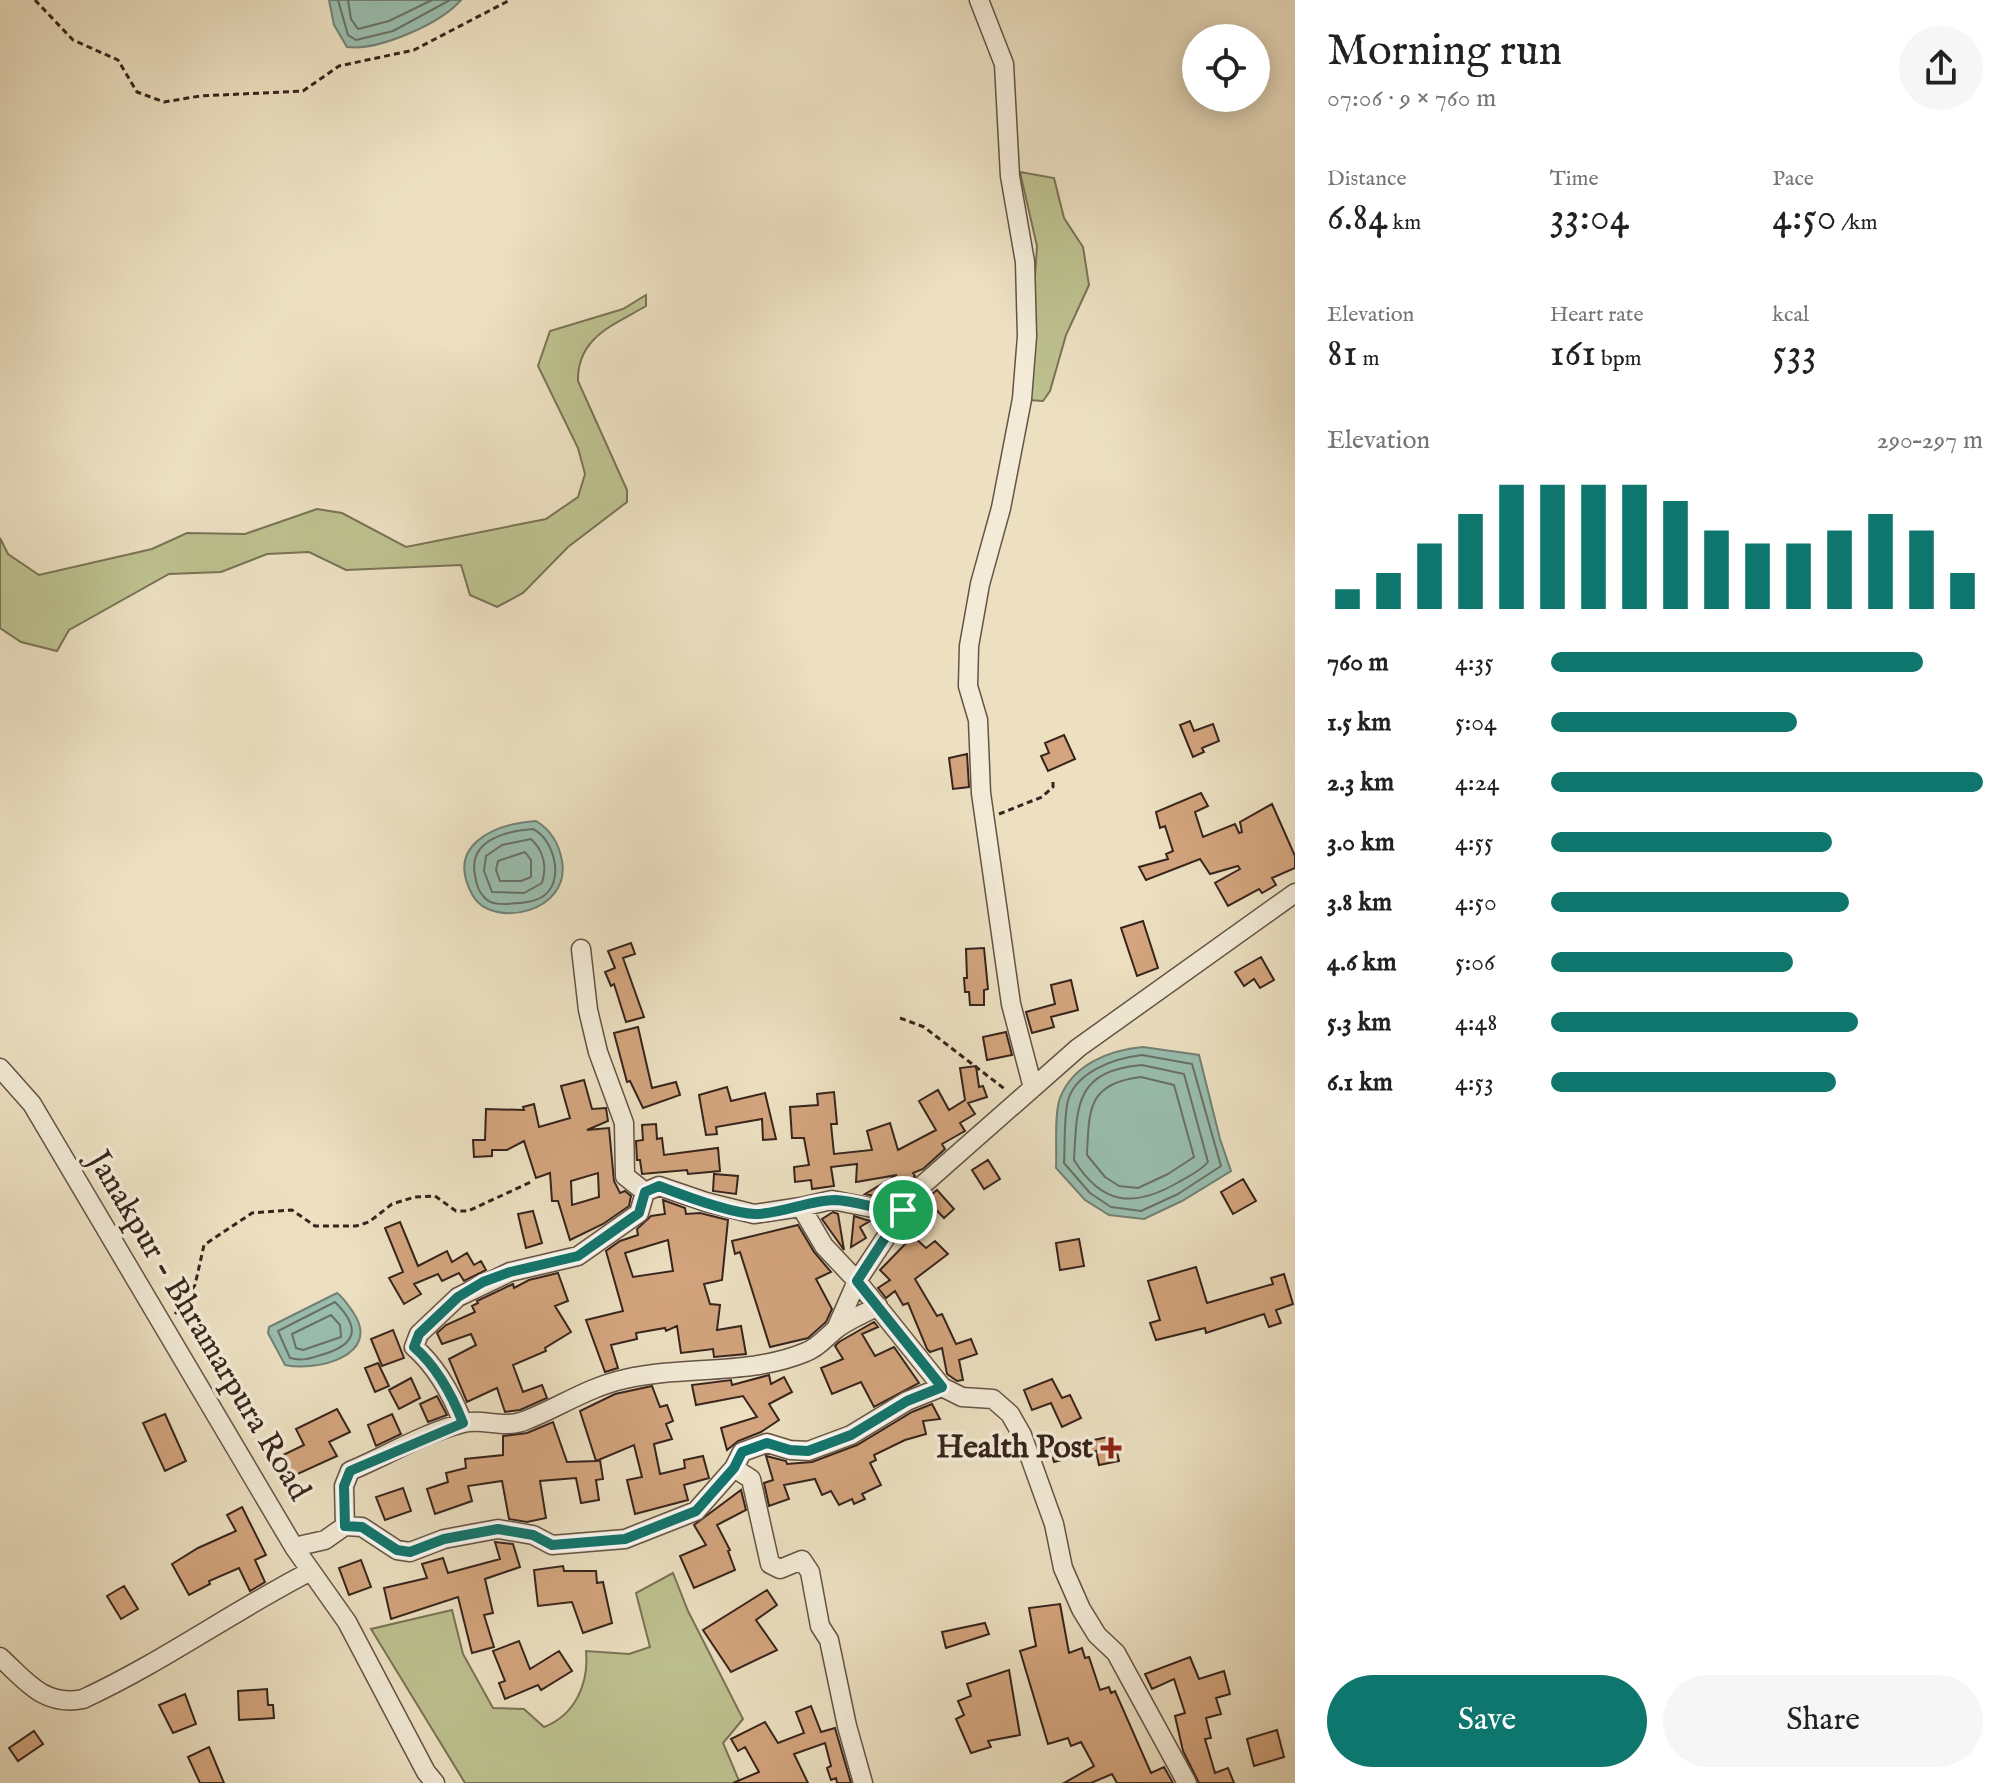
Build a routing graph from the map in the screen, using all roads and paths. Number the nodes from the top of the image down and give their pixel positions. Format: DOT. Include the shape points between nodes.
graph roads {
  1 [pos="35,0"];
  2 [pos="510,0"];
  3 [pos="979,0"];
  4 [pos="1053,778"];
  5 [pos="985,819"];
  6 [pos="1295,893"];
  7 [pos="581,949"];
  8 [pos="900,1018"];
  9 [pos="0,1068"];
  10 [pos="1025,1094"];
  11 [pos="531,1182"];
  12 [pos="645,1192"];
  13 [pos="801,1207"];
  14 [pos="903,1210"];
  15 [pos="857,1281"];
  16 [pos="878,1306"];
  17 [pos="165,1327"];
  18 [pos="836,1329"];
  19 [pos="942,1387"];
  20 [pos="463,1423"];
  21 [pos="734,1468"];
  22 [pos="345,1526"];
  23 [pos="294,1547"];
  24 [pos="311,1571"];
  25 [pos="0,1657"];
  26 [pos="435,1783"];
  27 [pos="863,1783"];
  28 [pos="1187,1783"];
  1 -- 2 [label="path" via="73,40 118,60 137,92 164,102 303,91 339,66 414,50"];
  3 -- 5 [label="street" via="1004,64 1010,176 1025,262 1027,336 1022,399 969,646 968,686 978,720"];
  4 -- 5 [label="path" via="1053,787 1042,797"];
  5 -- 10 [label="street"];
  6 -- 10 [label="street" via="1078,1048"];
  7 -- 12 [label="street" via="598,1052 624,1123 625,1176"];
  8 -- 10 [label="path" via="924,1027"];
  9 -- 17 [label="street, Janakpur - Bhramarpura Road" via="32,1104"];
  10 -- 14 [label="street" via="918,1189"];
  11 -- 17 [label="path" via="468,1211 456,1211 435,1196 415,1197 356,1226 315,1226 292,1210 252,1213 204,1245 195,1285"];
  12 -- 13 [label="street" via="659,1186 754,1214"];
  12 -- 20 [label="street" via="639,1213 578,1256 483,1282 458,1297 419,1334 414,1347 453,1397"];
  13 -- 14 [label="street" via="832,1200"];
  13 -- 15 [label="street" via="824,1246"];
  14 -- 15 [label="street"];
  15 -- 16 [label="street"];
  15 -- 18 [label="street"];
  16 -- 18 [label="street"];
  16 -- 19 [label="street"];
  17 -- 23 [label="street, Janakpur - Bhramarpura Road"];
  18 -- 20 [label="street" via="804,1354 702,1372 628,1378 523,1421 502,1426"];
  19 -- 21 [label="street" via="851,1435 808,1451 767,1443 742,1452"];
  19 -- 28 [label="street" via="962,1397 993,1399 1010,1414 1022,1435 1081,1609 1116,1653"];
  20 -- 22 [label="street" via="350,1471 344,1486"];
  21 -- 22 [label="street" via="696,1511 682,1519 593,1544 552,1545 533,1535 498,1529 410,1552 397,1550 362,1527"];
  21 -- 27 [label="street" via="751,1479 770,1564 780,1569 802,1560 810,1572"];
  22 -- 23 [label="street" via="325,1540"];
  23 -- 24 [label="street, Janakpur - Bhramarpura Road"];
  24 -- 25 [label="street" via="83,1699 55,1701"];
  24 -- 26 [label="street, Janakpur - Bhramarpura Road" via="347,1622"];
}
